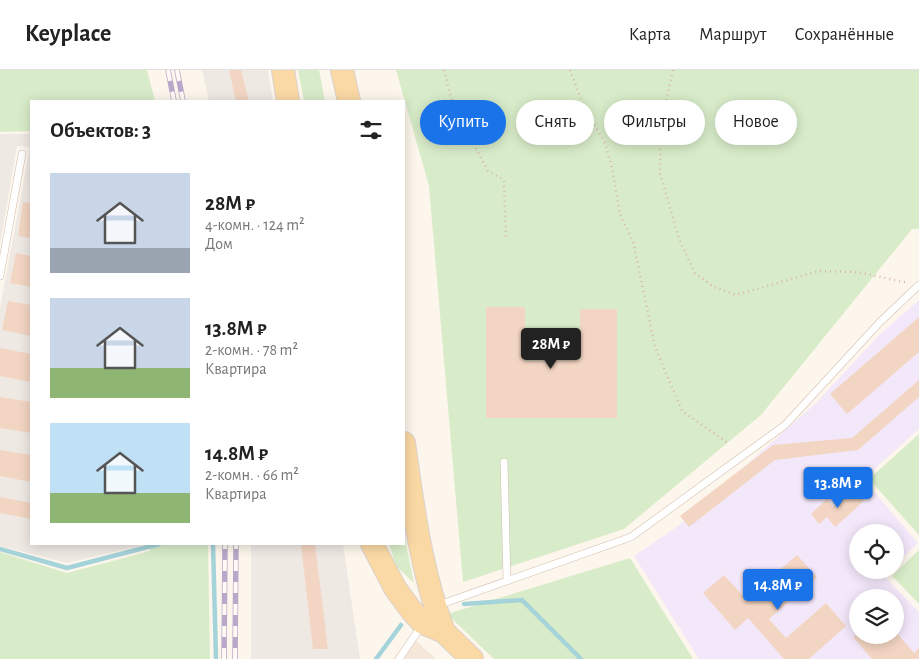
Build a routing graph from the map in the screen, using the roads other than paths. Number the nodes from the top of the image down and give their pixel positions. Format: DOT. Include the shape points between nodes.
graph roads {
  1 [pos="283,70"];
  2 [pos="342,70"];
  3 [pos="288,100"];
  4 [pos="349,100"];
  5 [pos="22,154"];
  6 [pos="0,276"];
  7 [pos="919,285"];
  8 [pos="405,450"];
  9 [pos="504,462"];
  10 [pos="373,545"];
  11 [pos="507,581"];
  12 [pos="423,611"];
  13 [pos="399,659"];
  14 [pos="472,659"];
  1 -- 3 [label="main road"];
  2 -- 4 [label="main road"];
  5 -- 6 [label="lane"];
  7 -- 11 [label="lane" via="880,322 785,425 632,537"];
  8 -- 12 [label="main road" via="417,534"];
  9 -- 11 [label="lane"];
  10 -- 12 [label="main road" via="395,588"];
  11 -- 12 [label="lane"];
  12 -- 13 [label="lane"];
  12 -- 14 [label="main road"];
}
